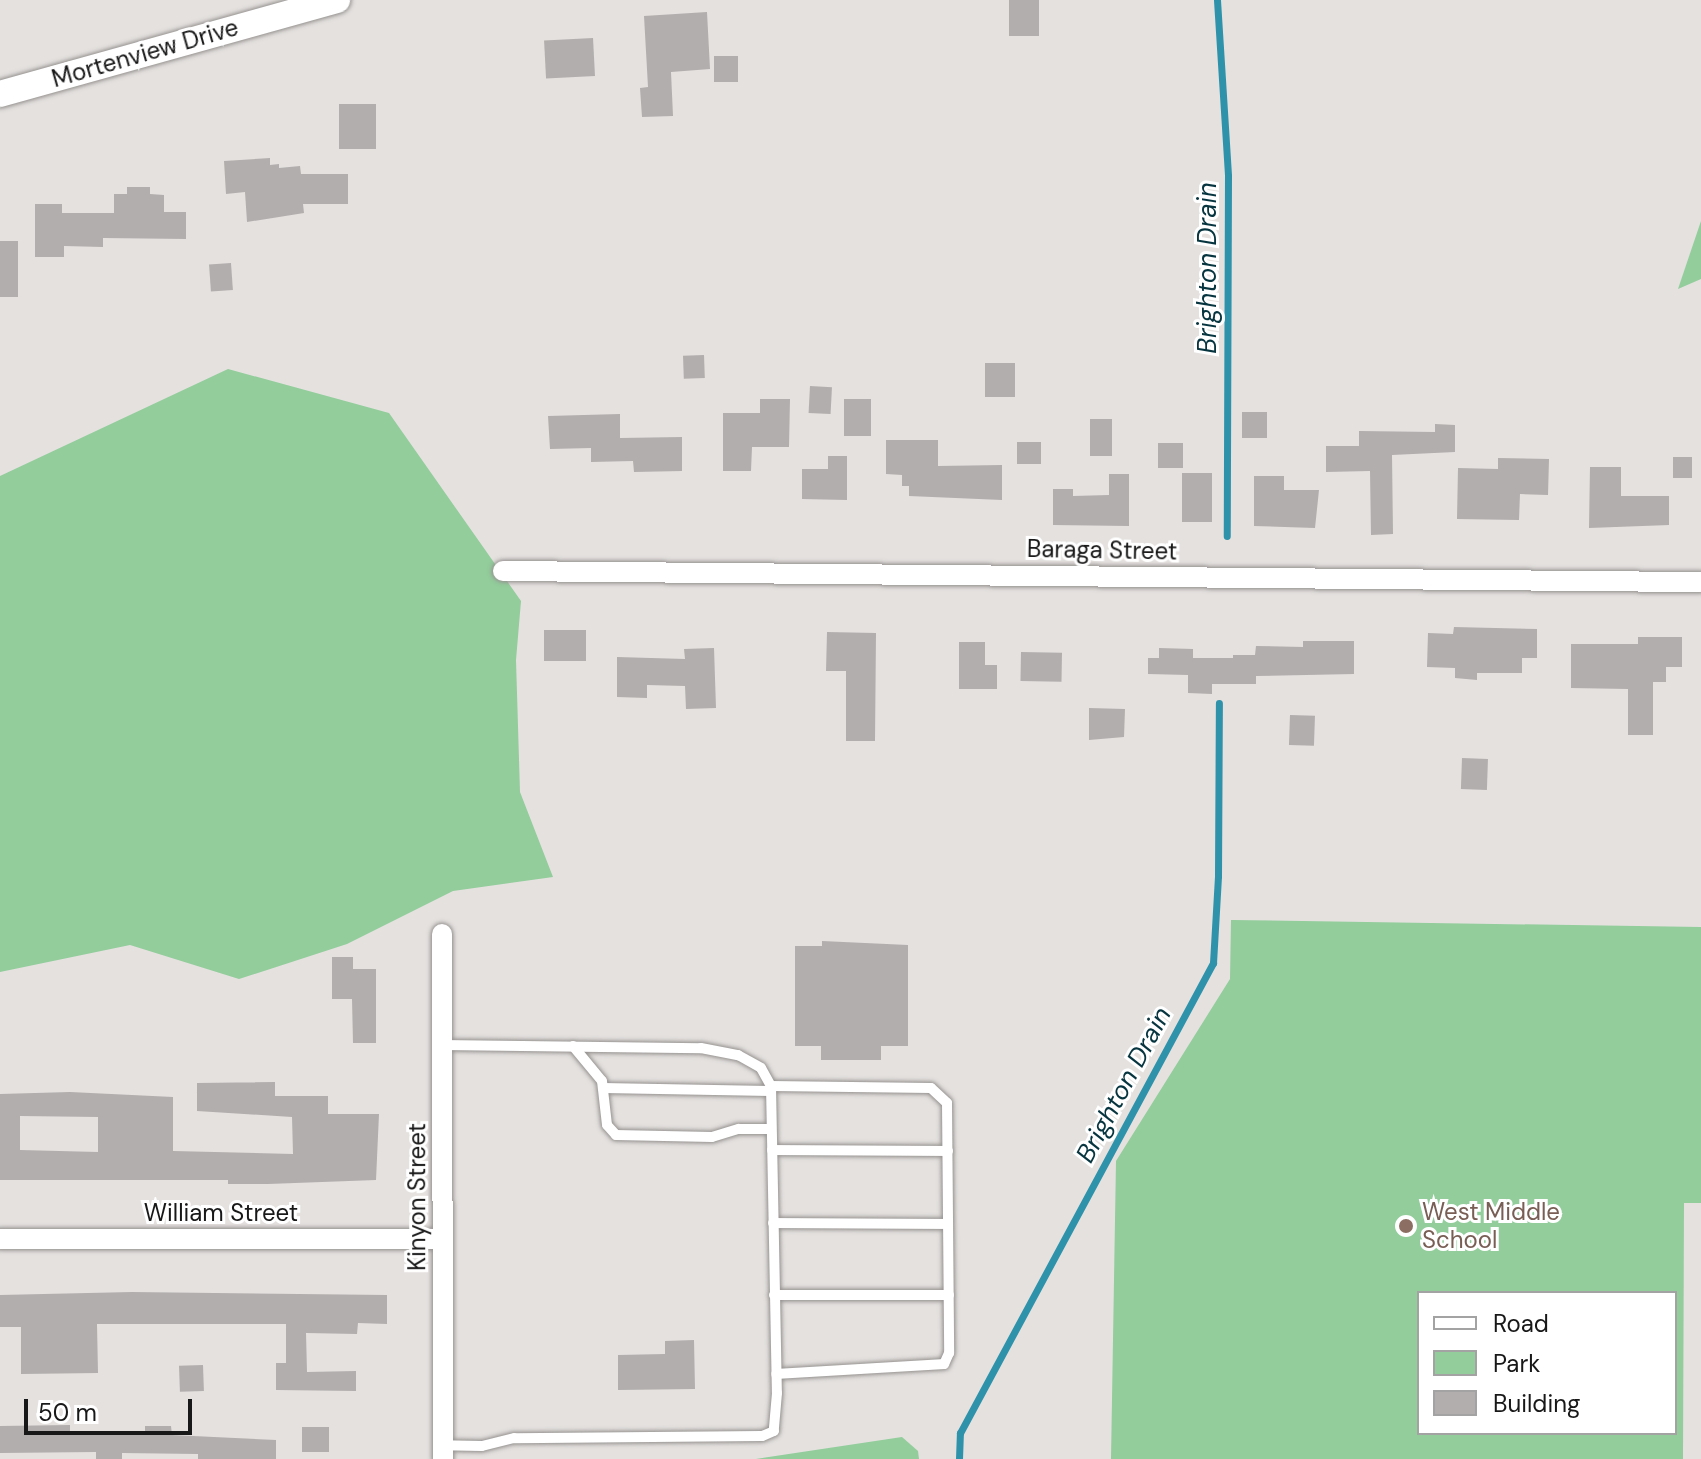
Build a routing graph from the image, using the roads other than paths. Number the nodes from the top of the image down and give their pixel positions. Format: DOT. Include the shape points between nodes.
graph roads {
  1 [pos="337,0"];
  2 [pos="0,94"];
  3 [pos="503,571"];
  4 [pos="1701,582"];
  5 [pos="442,934"];
  6 [pos="442,1045"];
  7 [pos="573,1046"];
  8 [pos="603,1088"];
  9 [pos="770,1088"];
  10 [pos="771,1129"];
  11 [pos="772,1150"];
  12 [pos="948,1151"];
  13 [pos="773,1223"];
  14 [pos="948,1224"];
  15 [pos="0,1239"];
  16 [pos="443,1239"];
  17 [pos="774,1295"];
  18 [pos="949,1295"];
  19 [pos="776,1374"];
  20 [pos="443,1452"];
  1 -- 2 [label="street, Mortenview Drive"];
  3 -- 4 [label="street, Baraga Street"];
  5 -- 6 [label="street, Kinyon Street"];
  6 -- 7 [label="lane"];
  6 -- 16 [label="street, Kinyon Street"];
  7 -- 8 [label="lane"];
  7 -- 9 [label="lane" via="701,1048 738,1055 761,1068"];
  8 -- 9 [label="lane"];
  8 -- 10 [label="lane" via="607,1125 616,1135 712,1137 739,1129"];
  9 -- 10 [label="lane"];
  9 -- 12 [label="lane" via="931,1088 947,1103"];
  10 -- 11 [label="lane"];
  11 -- 12 [label="lane"];
  11 -- 13 [label="lane"];
  12 -- 14 [label="lane"];
  13 -- 14 [label="lane"];
  13 -- 17 [label="lane"];
  14 -- 18 [label="lane"];
  15 -- 16 [label="street, William Street"];
  16 -- 20 [label="street, Kinyon Street"];
  17 -- 18 [label="lane"];
  17 -- 19 [label="lane"];
  18 -- 19 [label="lane" via="949,1353 944,1364"];
  19 -- 20 [label="lane" via="774,1431 762,1436 514,1438"];
}
